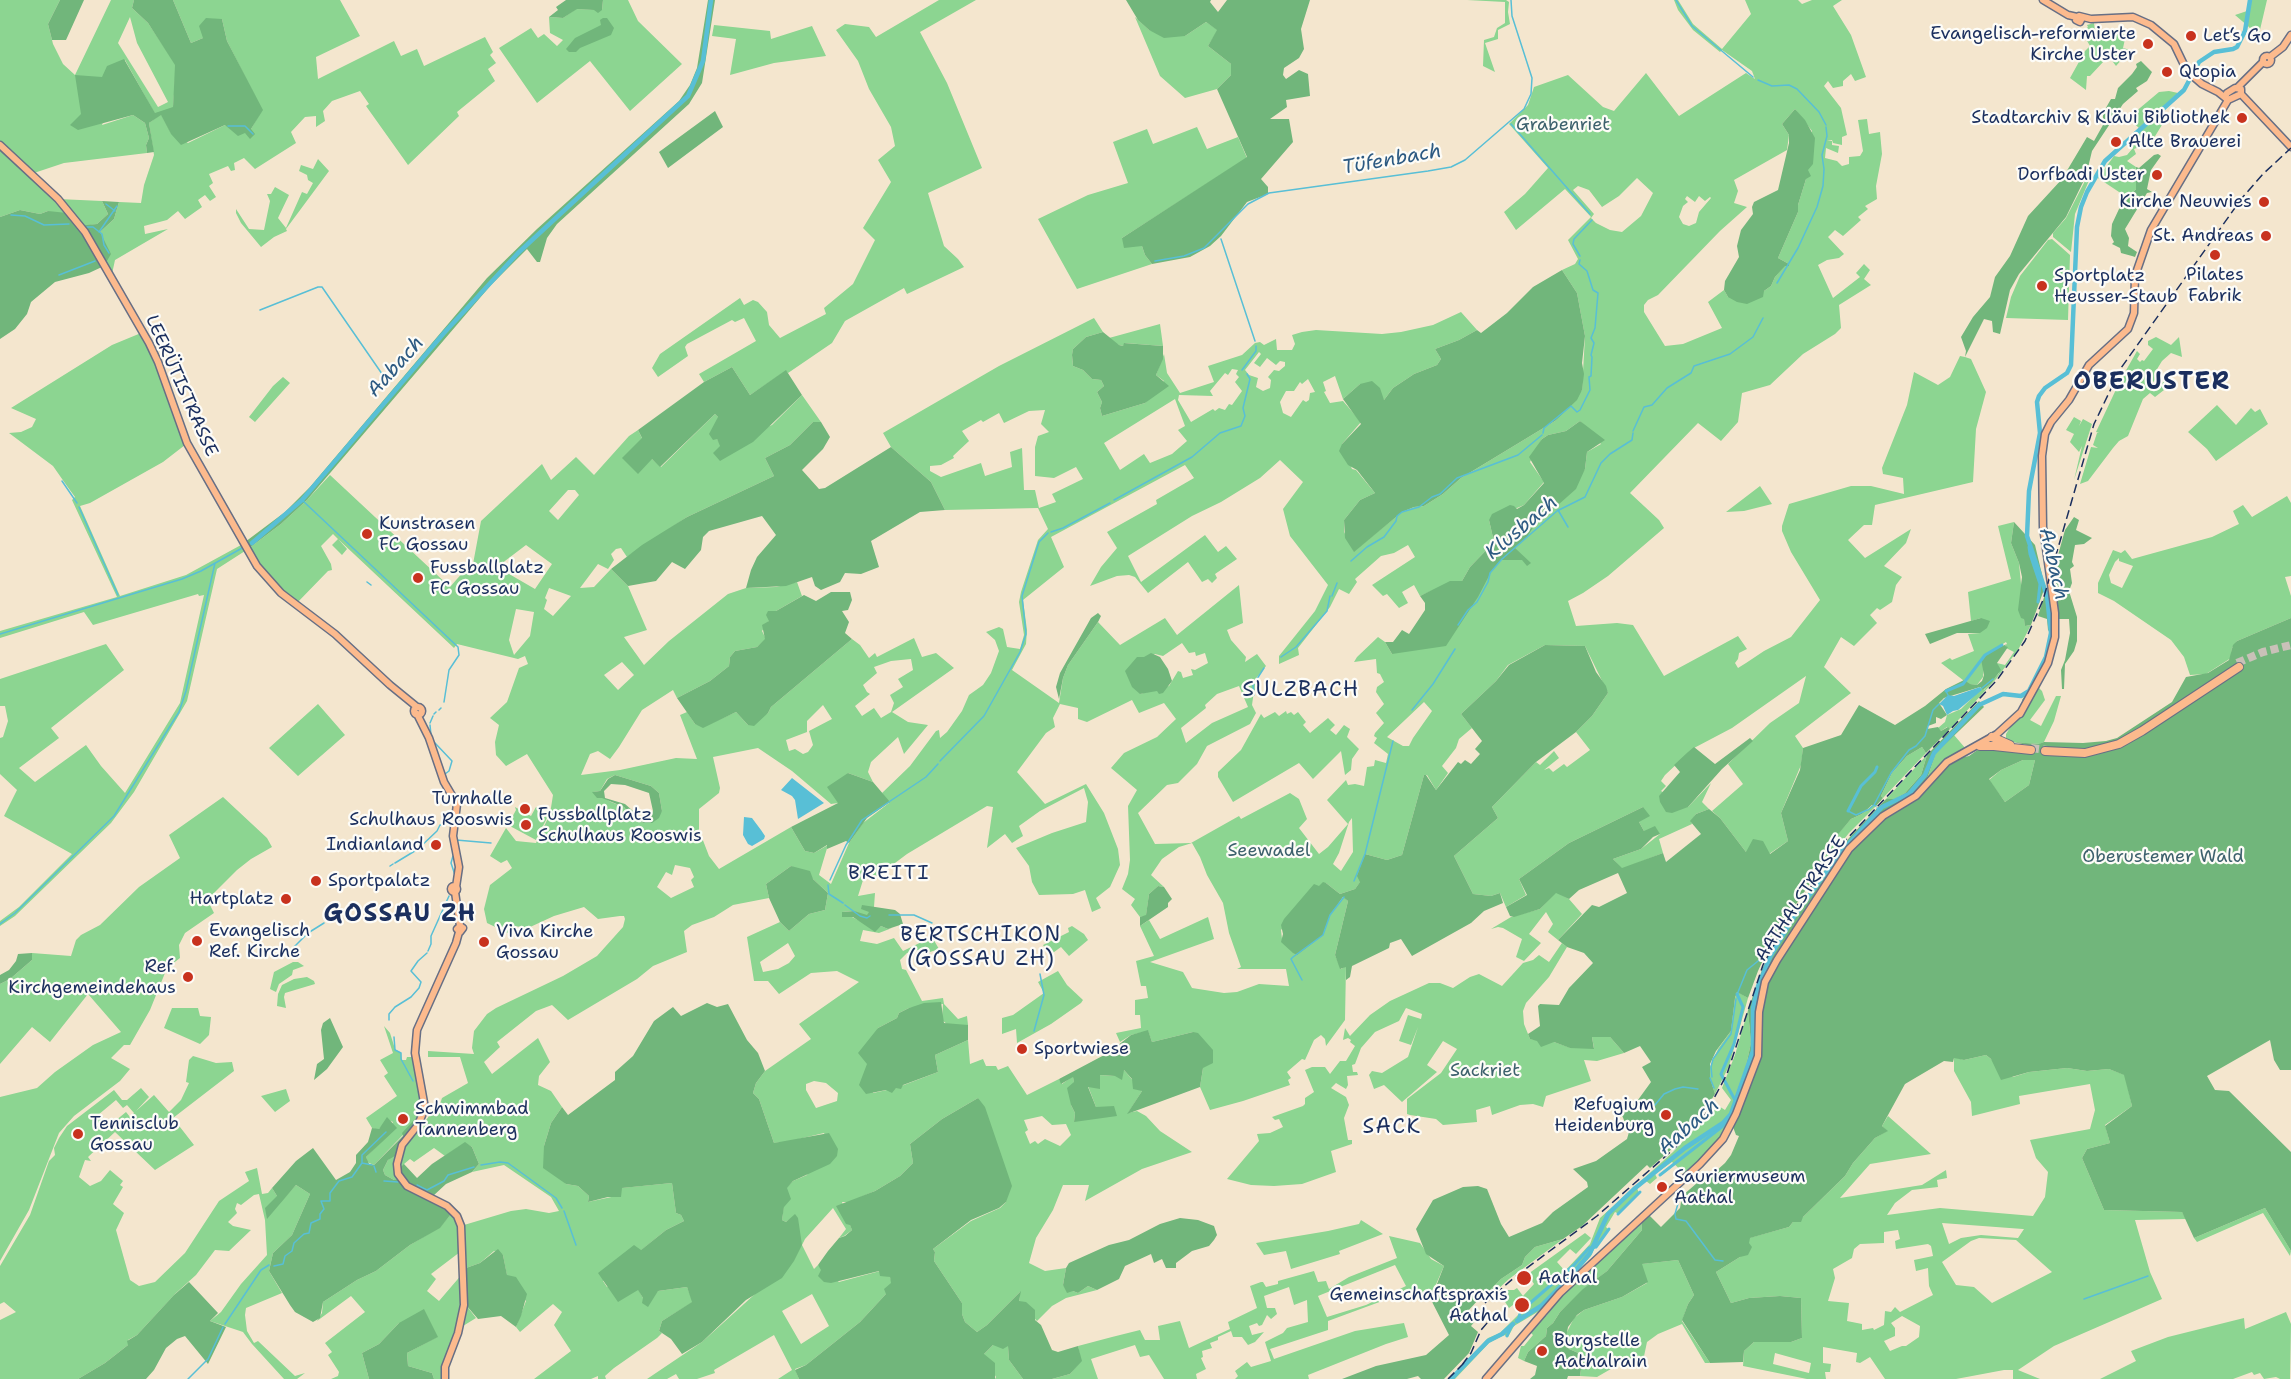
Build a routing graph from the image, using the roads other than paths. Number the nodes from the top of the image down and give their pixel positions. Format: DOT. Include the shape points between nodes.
graph roads {
  1 [pos="2043,0"];
  2 [pos="2291,35"];
  3 [pos="2291,40"];
  4 [pos="2268,61"];
  5 [pos="2240,90"];
  6 [pos="2226,97"];
  7 [pos="0,145"];
  8 [pos="2290,146"];
  9 [pos="2020,713"];
  10 [pos="2005,731"];
  11 [pos="1994,738"];
  12 [pos="1980,746"];
  13 [pos="2017,746"];
  14 [pos="1970,749"];
  15 [pos="2031,749"];
  16 [pos="2046,750"];
  17 [pos="445,1379"];
  18 [pos="1486,1379"];
  1 -- 6 [label="main road" via="2079,19 2133,17 2151,25 2176,46 2190,74"];
  2 -- 4 [label="main road"];
  3 -- 4 [label="main road"];
  4 -- 5 [label="main road"];
  5 -- 6 [label="main road"];
  5 -- 8 [label="main road"];
  6 -- 9 [label="main road, AATHALSTRASSE" via="2209,136 2151,230 2134,277 2134,313 2126,333 2085,371 2045,434 2043,527 2055,637 2048,663"];
  7 -- 17 [label="main road, LEERÜTISTRASSE" via="58,199 85,232 152,348 187,443 256,566 281,593 335,634 417,711 444,782 458,804 453,834 459,869 456,890 460,929 417,1030 415,1053 425,1108 398,1154 397,1164 406,1186 447,1206 461,1226 464,1305"];
  9 -- 10 [label="main road, AATHALSTRASSE"];
  9 -- 11 [label="main road, AATHALSTRASSE"];
  10 -- 11 [label="main road, AATHALSTRASSE"];
  10 -- 13 [label="highway" via="2006,740"];
  11 -- 12 [label="main road, AATHALSTRASSE"];
  11 -- 13 [label="highway" via="1995,743"];
  11 -- 14 [label="main road, AATHALSTRASSE"];
  12 -- 13 [label="highway"];
  12 -- 14 [label="main road, AATHALSTRASSE"];
  13 -- 15 [label="highway"];
  14 -- 18 [label="main road, AATHALSTRASSE" via="1947,762 1916,796 1882,816 1855,843 1777,960 1762,990 1758,1056 1736,1114 1714,1150 1546,1308"];
  16 -- 16 [label="highway" via="2080,752 2119,742 2204,683 2238,665 2137,735 2110,747 2076,753"];
}
